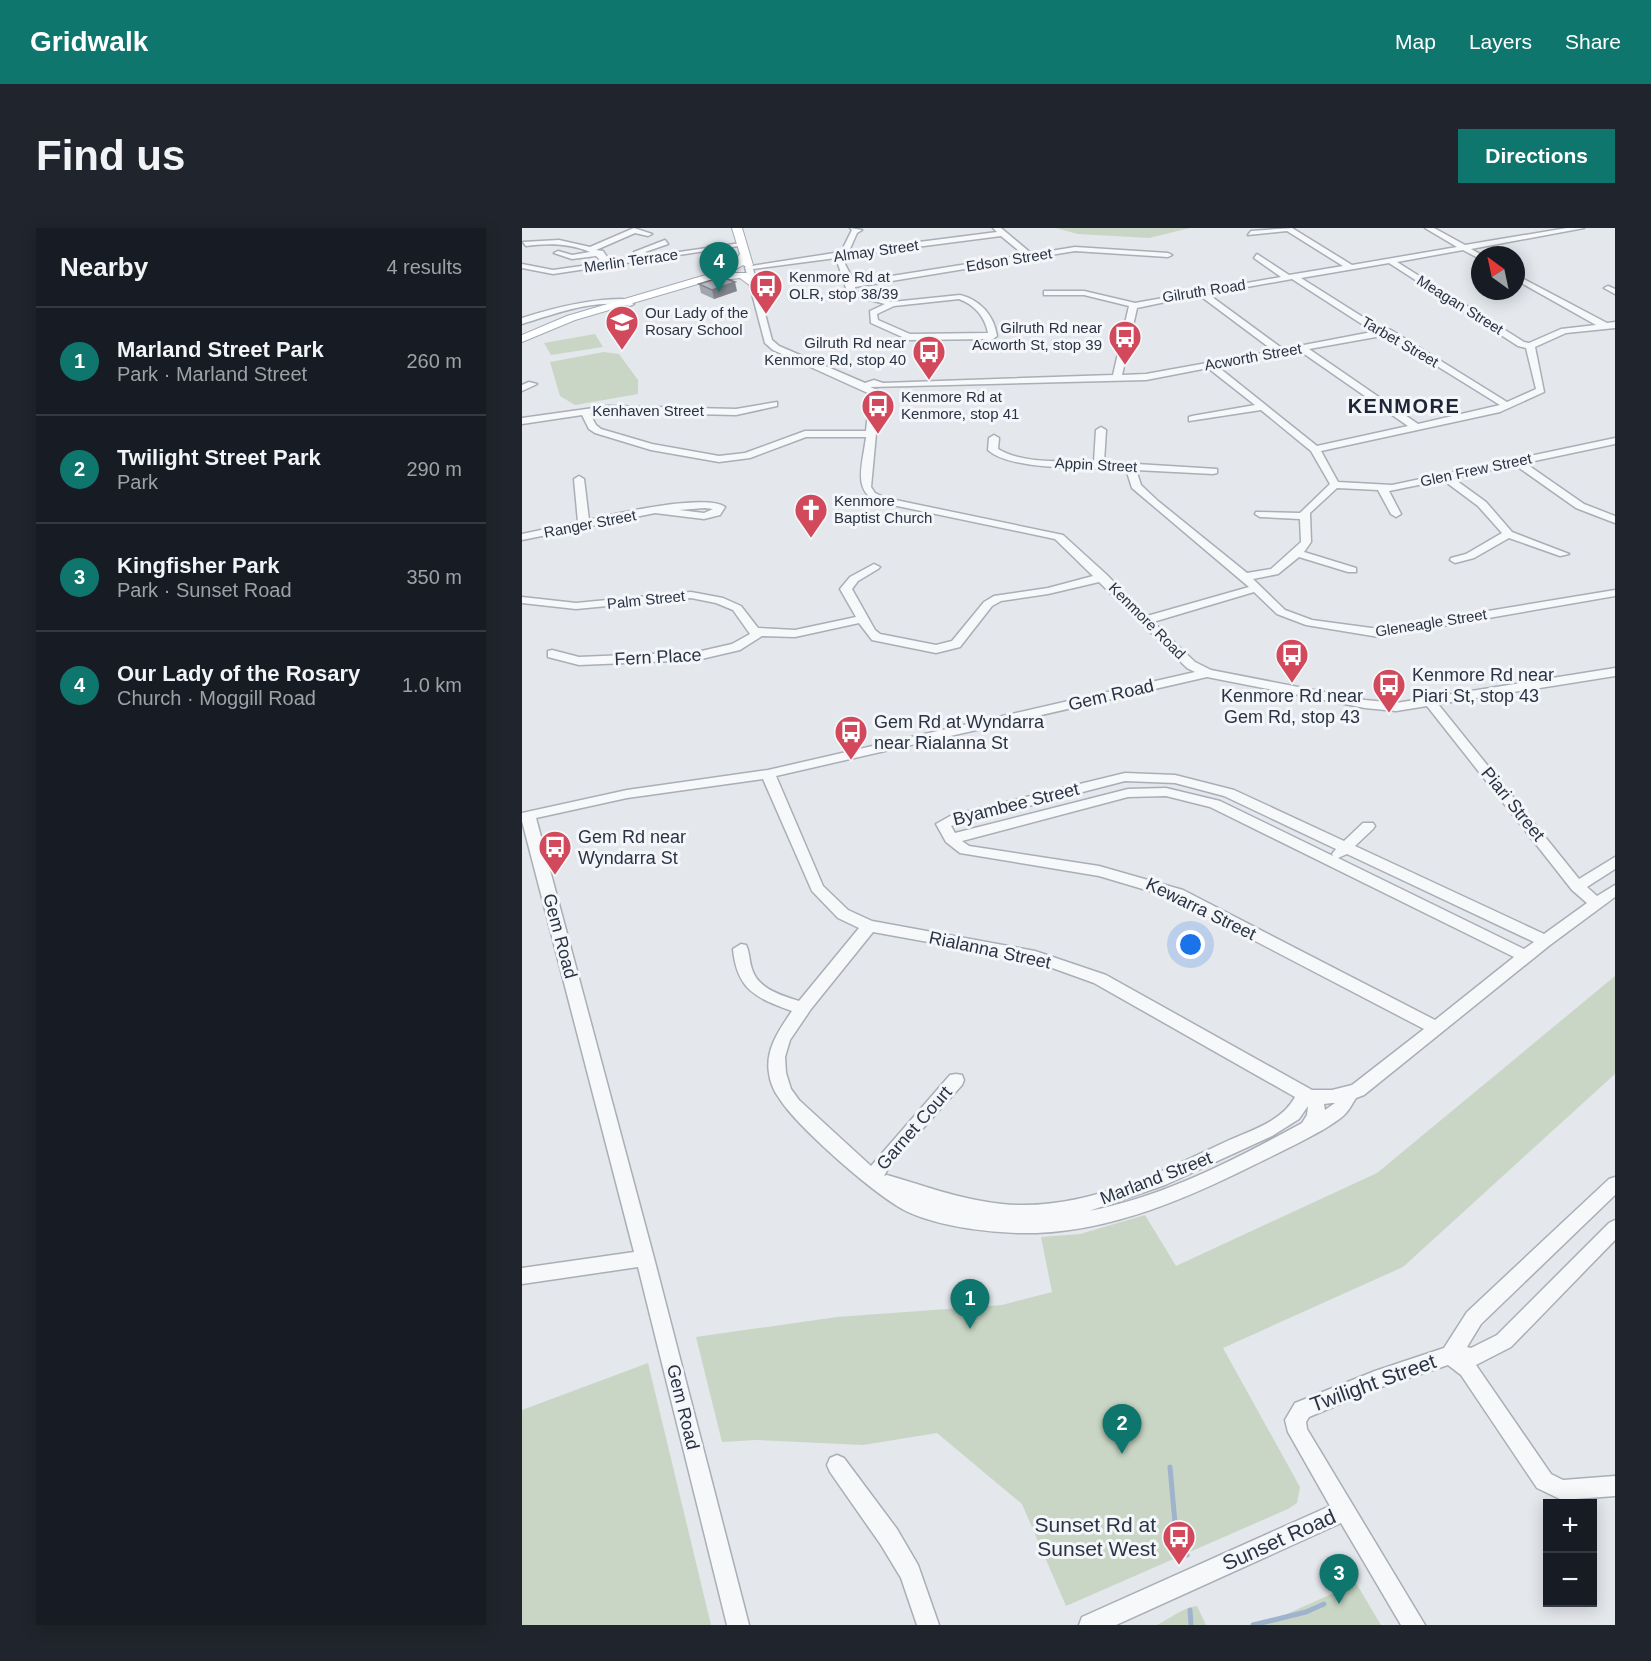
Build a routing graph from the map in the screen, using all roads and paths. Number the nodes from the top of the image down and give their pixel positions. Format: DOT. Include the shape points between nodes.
graph roads {
  1 [pos="737,228"];
  2 [pos="868,228"];
  3 [pos="1429,228"];
  4 [pos="1580,228"];
  5 [pos="631,229"];
  6 [pos="856,229"];
  7 [pos="1000,230"];
  8 [pos="1251,233"];
  9 [pos="648,234"];
  10 [pos="665,242"];
  11 [pos="526,244"];
  12 [pos="1465,248"];
  13 [pos="591,249"];
  14 [pos="743,249"];
  15 [pos="1471,251"];
  16 [pos="558,253"];
  17 [pos="600,253"];
  18 [pos="1168,255"];
  19 [pos="1257,256"];
  20 [pos="841,257"];
  21 [pos="1032,257"];
  22 [pos="650,258"];
  23 [pos="1391,261"];
  24 [pos="608,264"];
  25 [pos="522,266"];
  26 [pos="749,267"];
  27 [pos="1350,267"];
  28 [pos="718,277"];
  29 [pos="1291,277"];
  30 [pos="752,282"];
  31 [pos="1525,282"];
  32 [pos="851,285"];
  33 [pos="1200,292"];
  34 [pos="1047,293"];
  35 [pos="629,303"];
  36 [pos="892,304"];
  37 [pos="1134,305"];
  38 [pos="522,321"];
  39 [pos="1610,326"];
  40 [pos="1388,332"];
  41 [pos="526,338"];
  42 [pos="1530,346"];
  43 [pos="1302,348"];
  44 [pos="1281,352"];
  45 [pos="1210,365"];
  46 [pos="1117,378"];
  47 [pos="874,387"];
  48 [pos="774,404"];
  49 [pos="1507,406"];
  50 [pos="1262,407"];
  51 [pos="584,411"];
  52 [pos="1192,419"];
  53 [pos="522,420"];
  54 [pos="1416,427"];
  55 [pos="1101,430"];
  56 [pos="872,431"];
  57 [pos="994,438"];
  58 [pos="1615,441"];
  59 [pos="1602,444"];
  60 [pos="1315,449"];
  61 [pos="1615,452"];
  62 [pos="1517,462"];
  63 [pos="1099,464"];
  64 [pos="1130,466"];
  65 [pos="1213,471"];
  66 [pos="1445,477"];
  67 [pos="579,479"];
  68 [pos="1335,485"];
  69 [pos="1382,488"];
  70 [pos="658,511"];
  71 [pos="1260,514"];
  72 [pos="1396,514"];
  73 [pos="1304,516"];
  74 [pos="1615,520"];
  75 [pos="584,525"];
  76 [pos="1508,534"];
  77 [pos="522,537"];
  78 [pos="1297,553"];
  79 [pos="1564,554"];
  80 [pos="1455,560"];
  81 [pos="874,567"];
  82 [pos="1352,570"];
  83 [pos="1103,577"];
  84 [pos="1245,577"];
  85 [pos="1257,588"];
  86 [pos="1615,593"];
  87 [pos="522,600"];
  88 [pos="863,619"];
  89 [pos="1146,620"];
  90 [pos="759,633"];
  91 [pos="552,654"];
  92 [pos="1615,672"];
  93 [pos="1207,673"];
  94 [pos="1431,703"];
  95 [pos="768,774"];
  96 [pos="525,816"];
  97 [pos="1368,826"];
  98 [pos="951,839"];
  99 [pos="1346,847"];
  100 [pos="1333,860"];
  101 [pos="1615,862"];
  102 [pos="1577,887"];
  103 [pos="1615,890"];
  104 [pos="1596,903"];
  105 [pos="869,927"];
  106 [pos="1545,941"];
  107 [pos="741,949"];
  108 [pos="1525,956"];
  109 [pos="803,1009"];
  110 [pos="1436,1028"];
  111 [pos="956,1080"];
  112 [pos="1349,1094"];
  113 [pos="1310,1096"];
  114 [pos="1308,1128"];
  115 [pos="873,1177"];
  116 [pos="1615,1184"];
  117 [pos="1615,1228"];
  118 [pos="645,1258"];
  119 [pos="522,1276"];
  120 [pos="1451,1354"];
  121 [pos="837,1466"];
  122 [pos="1615,1486"];
  123 [pos="1344,1510"];
  124 [pos="738,1625"];
  125 [pos="928,1625"];
  126 [pos="1090,1625"];
  127 [pos="1414,1625"];
  1 -- 14 [label="main road"];
  2 -- 6 [label="street"];
  3 -- 12 [label="street"];
  4 -- 12 [label="street, Gilruth Road"];
  5 -- 9 [label="street"];
  5 -- 13 [label="street"];
  6 -- 20 [label="street"];
  7 -- 20 [label="street, Almay Street"];
  7 -- 21 [label="street"];
  8 -- 27 [label="street" via="1288,229"];
  10 -- 22 [label="street" via="636,254"];
  11 -- 13 [label="street" via="558,243"];
  12 -- 15 [label="street"];
  12 -- 23 [label="street, Gilruth Road"];
  13 -- 17 [label="street"];
  14 -- 22 [label="street, Merlin Terrace"];
  14 -- 26 [label="main road"];
  14 -- 28 [label="main road" via="738,265"];
  16 -- 17 [label="street" via="572,257"];
  17 -- 24 [label="street"];
  18 -- 21 [label="street, Edson Street" via="1075,249"];
  19 -- 29 [label="street, Tarbet Street"];
  20 -- 26 [label="street, Almay Street"];
  20 -- 32 [label="street"];
  21 -- 32 [label="street, Edson Street"];
  22 -- 24 [label="street, Merlin Terrace"];
  23 -- 27 [label="street, Gilruth Road"];
  23 -- 42 [label="street, Meagan Street"];
  24 -- 25 [label="street, Merlin Terrace" via="548,272"];
  26 -- 28 [label="main road"];
  26 -- 30 [label="street"];
  27 -- 29 [label="street, Gilruth Road"];
  28 -- 30 [label="main road" via="742,275"];
  28 -- 35 [label="main road"];
  29 -- 33 [label="street, Gilruth Road"];
  29 -- 40 [label="street, Tarbet Street" via="1374,328"];
  30 -- 47 [label="street" via="768,341 776,348"];
  31 -- 39 [label="street"];
  32 -- 36 [label="street" via="851,292"];
  33 -- 37 [label="street, Gilruth Road"];
  33 -- 44 [label="street"];
  34 -- 37 [label="street" via="1084,293"];
  35 -- 38 [label="street" via="553,312"];
  35 -- 41 [label="main road"];
  36 -- 36 [label="street" via="873,313 874,321 909,337 993,336 992,322 969,299"];
  37 -- 46 [label="street"];
  39 -- 42 [label="street" via="1564,331"];
  40 -- 43 [label="street, Acworth Street"];
  40 -- 49 [label="street, Tarbet Street"];
  42 -- 49 [label="street" via="1541,390"];
  43 -- 44 [label="street, Acworth Street"];
  43 -- 54 [label="street"];
  44 -- 45 [label="street, Acworth Street"];
  45 -- 46 [label="street, Acworth Street" via="1146,377"];
  45 -- 50 [label="street"];
  46 -- 47 [label="street"];
  47 -- 56 [label="street, Kenmore Road"];
  48 -- 51 [label="street, Kenhaven Street" via="735,412"];
  49 -- 54 [label="street"];
  50 -- 52 [label="street"];
  50 -- 60 [label="street"];
  51 -- 53 [label="street, Kenhaven Street"];
  51 -- 56 [label="street" via="592,427 598,430 651,447 719,459 747,456 805,434"];
  54 -- 60 [label="street"];
  55 -- 63 [label="street"];
  56 -- 83 [label="street, Kenmore Road" via="866,487 871,495 1059,537"];
  57 -- 63 [label="street, Appin Street" via="993,450 1005,457"];
  58 -- 59 [label="street, Glen Frew Street"];
  59 -- 61 [label="street"];
  59 -- 62 [label="street, Glen Frew Street"];
  60 -- 68 [label="street"];
  62 -- 66 [label="street, Glen Frew Street"];
  62 -- 74 [label="street" via="1580,506"];
  63 -- 64 [label="street, Appin Street"];
  64 -- 65 [label="street, Appin Street"];
  64 -- 84 [label="street, Gleneagle Street" via="1136,486"];
  66 -- 69 [label="street, Glen Frew Street"];
  66 -- 76 [label="street" via="1482,504"];
  67 -- 75 [label="street"];
  68 -- 69 [label="street, Glen Frew Street"];
  68 -- 73 [label="street"];
  69 -- 72 [label="street"];
  70 -- 75 [label="street, Ranger Street"];
  71 -- 73 [label="street"];
  73 -- 78 [label="street" via="1306,542"];
  75 -- 77 [label="street, Ranger Street"];
  76 -- 79 [label="street"];
  76 -- 80 [label="street" via="1470,556"];
  78 -- 82 [label="street"];
  78 -- 84 [label="street" via="1274,572"];
  81 -- 88 [label="street" via="846,589"];
  83 -- 88 [label="street" via="998,598 988,604 962,639 946,647 926,648 885,640 870,632"];
  83 -- 89 [label="street, Kenmore Road"];
  84 -- 85 [label="street, Gleneagle Street"];
  85 -- 86 [label="street, Gleneagle Street" via="1281,612 1293,618 1372,633"];
  85 -- 89 [label="street"];
  87 -- 90 [label="street, Palm Street" via="576,606 690,595 729,604"];
  88 -- 90 [label="street" via="812,631"];
  89 -- 93 [label="street, Kenmore Road" via="1191,665"];
  90 -- 91 [label="street, Fern Place" via="736,647 697,656 579,661"];
  92 -- 94 [label="street, Kenmore Road"];
  93 -- 94 [label="street, Kenmore Road" via="1365,704 1395,707"];
  93 -- 95 [label="street, Gem Road"];
  94 -- 102 [label="street, Piari Street"];
  95 -- 96 [label="street, Gem Road" via="627,794"];
  95 -- 105 [label="street, Rialanna Street" via="817,888 843,914"];
  96 -- 118 [label="street, Gem Road"];
  97 -- 99 [label="street"];
  98 -- 99 [label="street, Byambee Street" via="943,824 952,819 1125,777 1146,776 1192,782 1229,793"];
  98 -- 100 [label="street, Byambee Street" via="1128,793 1166,792 1215,804"];
  98 -- 110 [label="street, Kewarra Street" via="965,850 1083,866 1178,894"];
  99 -- 100 [label="street"];
  99 -- 106 [label="street, Byambee Street"];
  100 -- 108 [label="street, Byambee Street"];
  101 -- 102 [label="street"];
  102 -- 104 [label="street, Piari Street"];
  103 -- 104 [label="street, Marland Street"];
  104 -- 106 [label="street, Marland Street"];
  105 -- 109 [label="street, Marland Street"];
  105 -- 113 [label="street, Rialanna Street" via="1035,956 1100,980"];
  106 -- 108 [label="street, Marland Street"];
  107 -- 109 [label="street" via="744,975 752,985 762,994"];
  108 -- 110 [label="street, Marland Street"];
  109 -- 115 [label="street, Marland Street" via="779,1048 776,1072 785,1095 846,1156"];
  110 -- 112 [label="street, Marland Street"];
  111 -- 115 [label="street, Garnet Court"];
  112 -- 113 [label="street, Marland Street"];
  112 -- 114 [label="street, Marland Street" via="1340,1109"];
  113 -- 114 [label="street" via="1316,1116"];
  113 -- 115 [label="street, Marland Street" via="1294,1114 1276,1125 1184,1170 1121,1195 1071,1208 1020,1213 976,1208"];
  114 -- 115 [label="street, Marland Street" via="1191,1186 1127,1210 1076,1221 1025,1226 978,1222 912,1206"];
  116 -- 120 [label="street, Twilight Street" via="1474,1318"];
  117 -- 120 [label="street, Twilight Street" via="1504,1341 1473,1357"];
  118 -- 119 [label="street"];
  118 -- 124 [label="street, Gem Road"];
  120 -- 122 [label="street" via="1468,1369 1544,1481 1562,1490"];
  120 -- 123 [label="street, Twilight Street" via="1302,1410 1295,1420 1298,1432"];
  121 -- 125 [label="street" via="889,1537 909,1574"];
  123 -- 126 [label="street, Sunset Road"];
  123 -- 127 [label="street, Sunset Road"];
}
